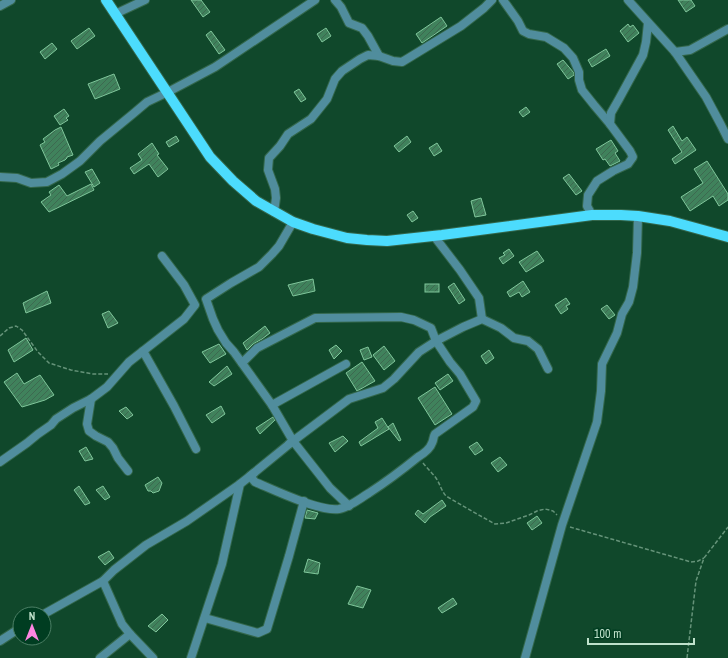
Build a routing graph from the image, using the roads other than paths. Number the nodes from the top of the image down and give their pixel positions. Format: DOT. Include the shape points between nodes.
graph roads {
  1 [pos="11,0"];
  2 [pos="106,0"];
  3 [pos="145,0"];
  4 [pos="315,0"];
  5 [pos="334,0"];
  6 [pos="492,0"];
  7 [pos="503,0"];
  8 [pos="628,0"];
  9 [pos="0,6"];
  10 [pos="115,14"];
  11 [pos="648,23"];
  12 [pos="728,29"];
  13 [pos="675,52"];
  14 [pos="378,56"];
  15 [pos="168,92"];
  16 [pos="610,124"];
  17 [pos="728,139"];
  18 [pos="0,177"];
  19 [pos="274,212"];
  20 [pos="592,215"];
  21 [pos="638,216"];
  22 [pos="293,222"];
  23 [pos="434,236"];
  24 [pos="728,237"];
  25 [pos="162,256"];
  26 [pos="206,299"];
  27 [pos="196,305"];
  28 [pos="482,319"];
  29 [pos="436,340"];
  30 [pos="143,351"];
  31 [pos="242,363"];
  32 [pos="346,364"];
  33 [pos="548,369"];
  34 [pos="91,399"];
  35 [pos="272,405"];
  36 [pos="293,441"];
  37 [pos="196,449"];
  38 [pos="0,462"];
  39 [pos="128,471"];
  40 [pos="240,484"];
  41 [pos="304,501"];
  42 [pos="349,506"];
  43 [pos="103,581"];
  44 [pos="52,610"];
  45 [pos="205,618"];
  46 [pos="12,633"];
  47 [pos="130,634"];
  48 [pos="0,641"];
  49 [pos="100,658"];
  50 [pos="153,658"];
  51 [pos="191,658"];
  52 [pos="524,658"];
  1 -- 9 [label="street"];
  2 -- 10 [label="main road"];
  3 -- 10 [label="street"];
  4 -- 15 [label="street" via="215,67"];
  5 -- 14 [label="street" via="341,7 349,23 362,28"];
  6 -- 14 [label="street" via="461,26 402,62"];
  7 -- 16 [label="street" via="523,31 546,37 564,48 573,58 582,90"];
  8 -- 11 [label="street"];
  10 -- 15 [label="main road"];
  11 -- 13 [label="street"];
  11 -- 16 [label="street" via="643,55 610,113"];
  12 -- 13 [label="street" via="690,50"];
  13 -- 17 [label="street" via="706,97"];
  14 -- 19 [label="street" via="368,55 342,71 335,79 327,99 311,119 288,134 269,158 268,170 276,198"];
  15 -- 18 [label="street" via="147,102 80,161 47,182 31,183 17,178"];
  15 -- 19 [label="main road" via="210,157 256,201"];
  16 -- 20 [label="street" via="633,157 628,164 597,181 588,195 587,206"];
  19 -- 22 [label="main road"];
  20 -- 21 [label="main road"];
  20 -- 23 [label="main road"];
  21 -- 24 [label="main road" via="670,221"];
  21 -- 52 [label="street" via="633,287 617,334 602,364 597,422 562,525"];
  22 -- 23 [label="main road" via="347,238 367,240 387,241"];
  22 -- 26 [label="street" via="279,246 259,267"];
  23 -- 28 [label="street" via="479,298"];
  25 -- 27 [label="street" via="184,284"];
  26 -- 27 [label="street"];
  26 -- 31 [label="street" via="218,330"];
  27 -- 30 [label="street" via="184,319"];
  28 -- 29 [label="street"];
  28 -- 33 [label="street" via="514,338 528,341 538,349"];
  29 -- 31 [label="street" via="432,328 401,317 315,318 257,348"];
  29 -- 36 [label="street" via="419,352 383,388 349,399"];
  29 -- 42 [label="street" via="476,401 473,406 435,434 432,443 423,454"];
  30 -- 34 [label="street" via="129,362 107,387"];
  30 -- 37 [label="street"];
  31 -- 35 [label="street"];
  32 -- 35 [label="street"];
  34 -- 38 [label="street" via="56,419"];
  34 -- 39 [label="street" via="87,424 89,431 108,442"];
  35 -- 36 [label="street"];
  36 -- 40 [label="street"];
  36 -- 41 [label="street" via="250,476 255,482"];
  36 -- 42 [label="street" via="330,488"];
  40 -- 43 [label="street" via="187,521 146,545"];
  40 -- 45 [label="street" via="222,564"];
  41 -- 42 [label="street" via="324,508 338,509"];
  41 -- 45 [label="street" via="266,629 258,633"];
  43 -- 44 [label="street"];
  43 -- 47 [label="street" via="122,624"];
  45 -- 51 [label="street"];
  46 -- 48 [label="street"];
  47 -- 49 [label="street"];
  47 -- 50 [label="street"];
}
